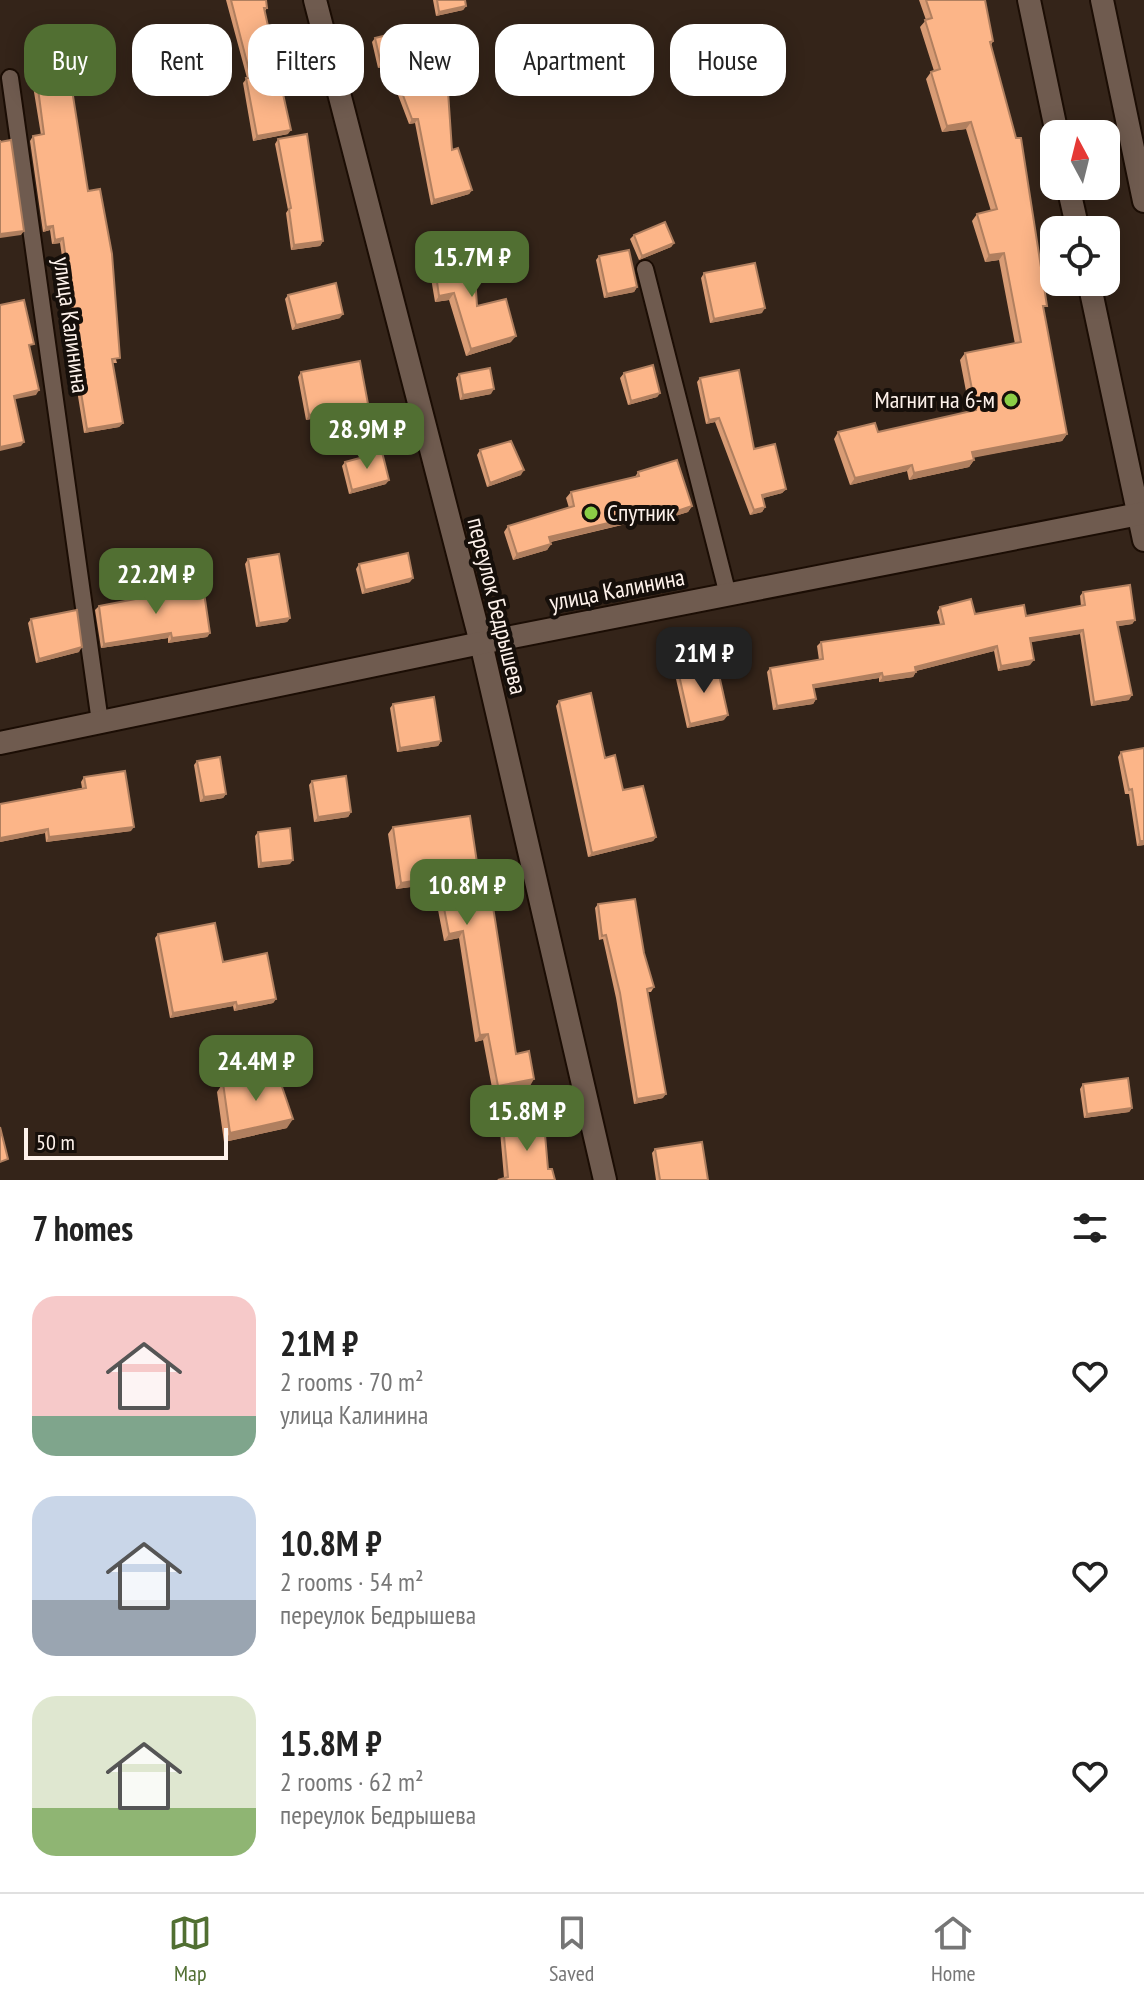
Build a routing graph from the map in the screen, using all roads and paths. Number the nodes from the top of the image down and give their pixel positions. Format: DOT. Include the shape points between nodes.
graph roads {
  1 [pos="315,0"];
  2 [pos="1029,0"];
  3 [pos="1102,0"];
  4 [pos="10,78"];
  5 [pos="1054,120"];
  6 [pos="1144,201"];
  7 [pos="645,269"];
  8 [pos="1092,296"];
  9 [pos="1141,514"];
  10 [pos="1144,540"];
  11 [pos="728,595"];
  12 [pos="481,643"];
  13 [pos="100,722"];
  14 [pos="0,743"];
  15 [pos="605,1180"];
  1 -- 12 [label="street, переулок Бедрышева"];
  2 -- 5 [label="street"];
  3 -- 6 [label="street"];
  4 -- 13 [label="lane, улица Калинина"];
  7 -- 11 [label="lane"];
  8 -- 9 [label="street"];
  9 -- 10 [label="street"];
  9 -- 11 [label="street, улица Калинина"];
  11 -- 12 [label="street, улица Калинина"];
  12 -- 13 [label="street, улица Калинина"];
  12 -- 15 [label="street, переулок Бедрышева"];
  13 -- 14 [label="street, улица Калинина"];
}
